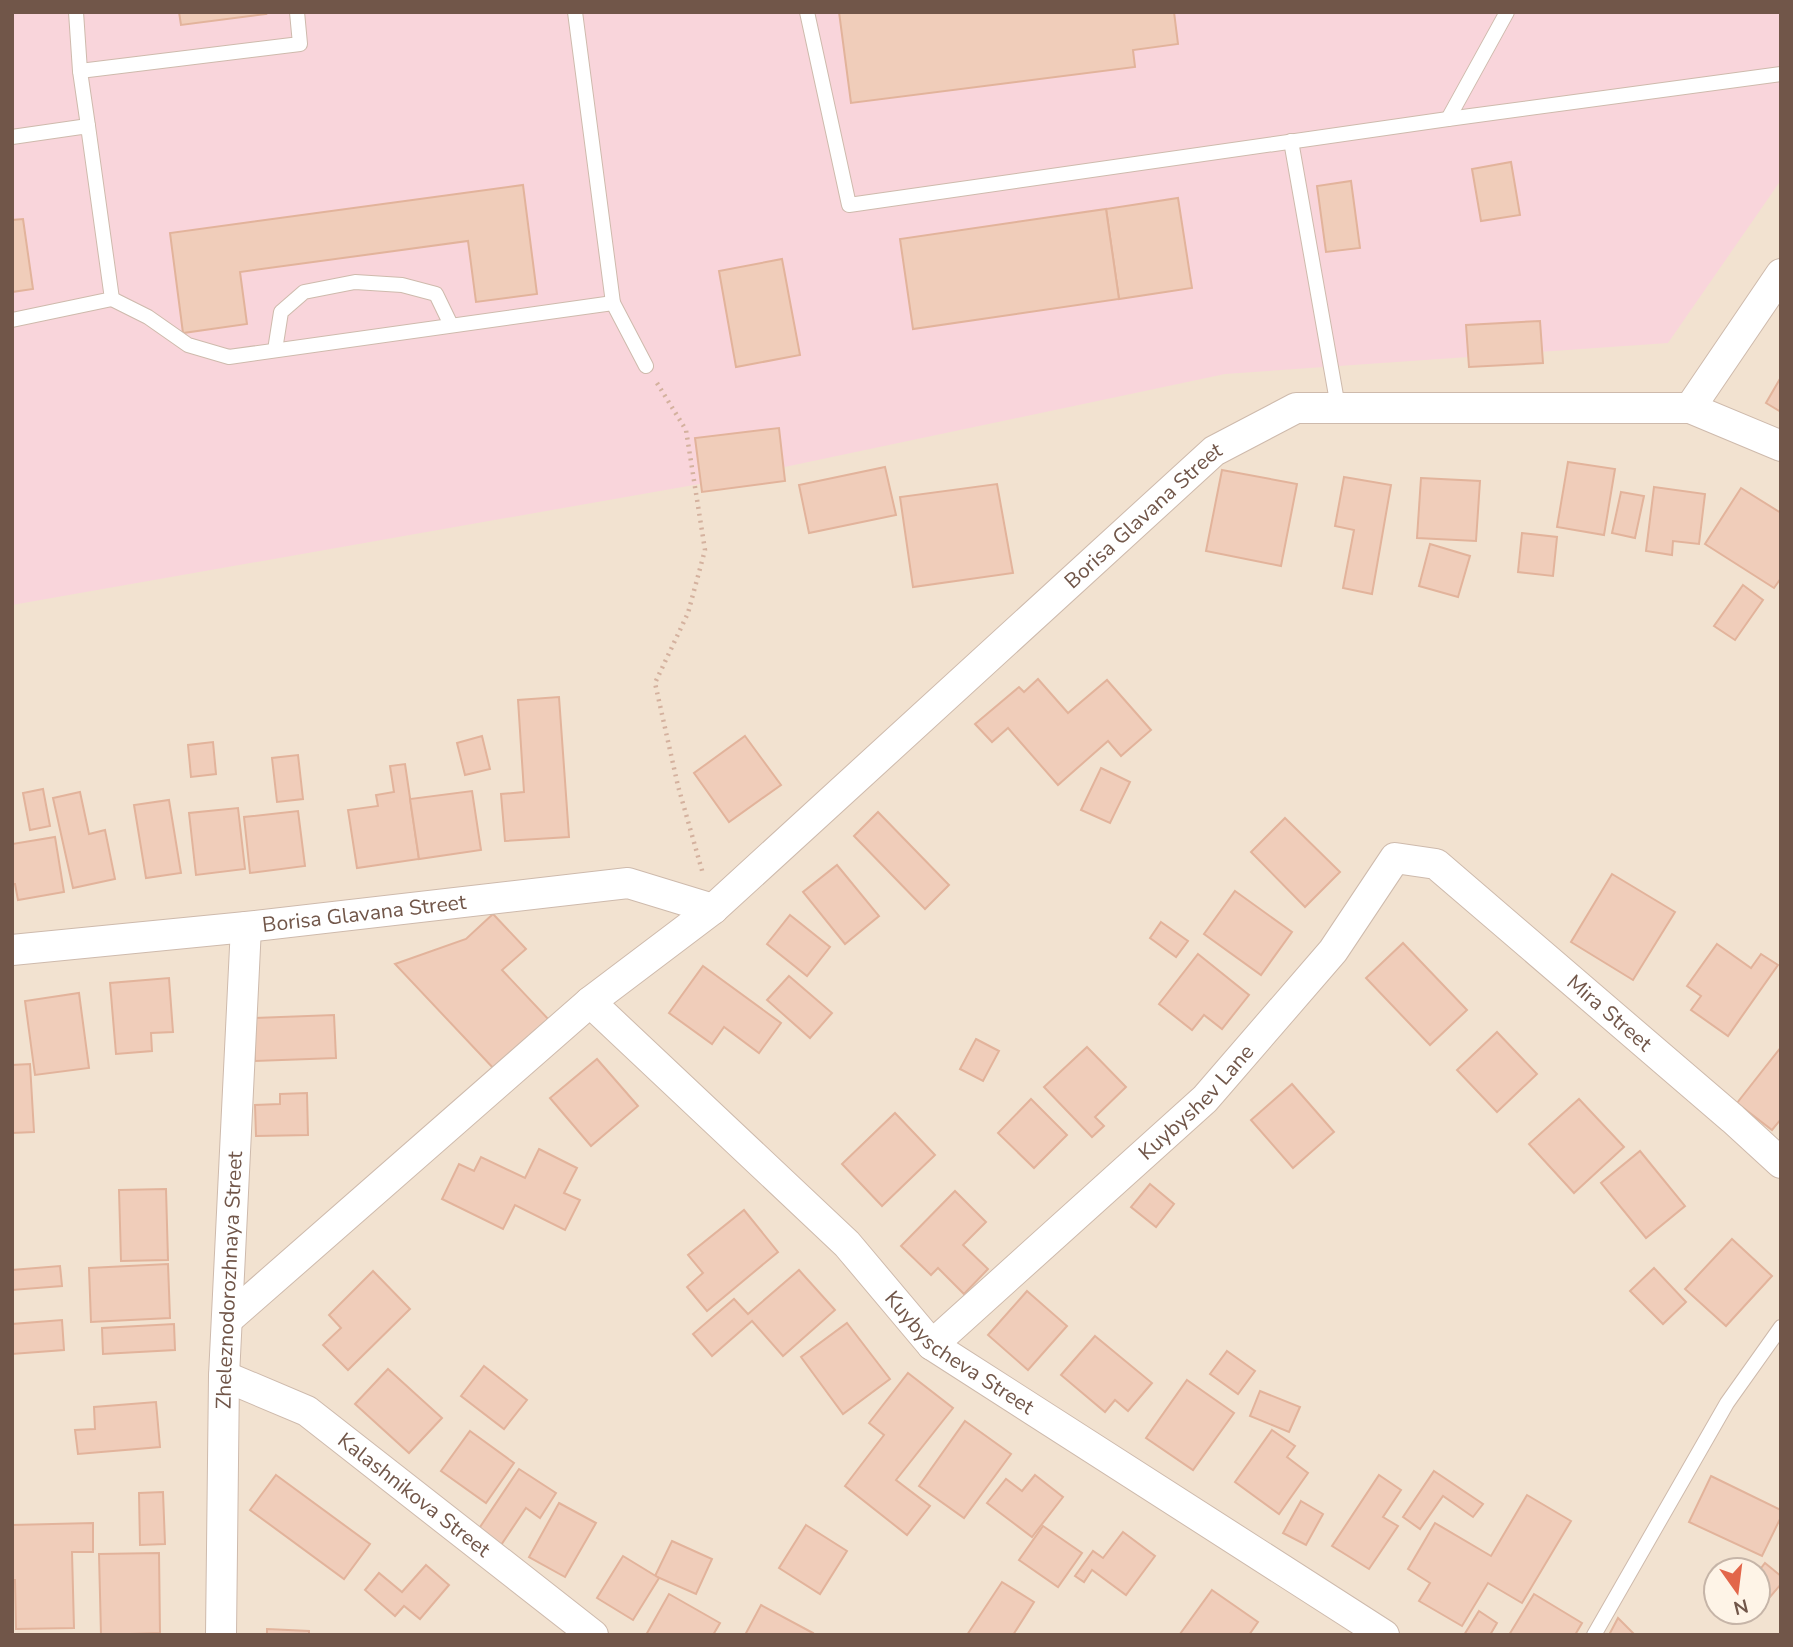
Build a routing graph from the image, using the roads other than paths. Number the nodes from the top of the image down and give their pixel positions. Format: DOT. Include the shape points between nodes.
graph roads {
  1 [pos="76,12"];
  2 [pos="297,12"];
  3 [pos="575,12"];
  4 [pos="807,12"];
  5 [pos="1507,12"];
  6 [pos="80,71"];
  7 [pos="1781,74"];
  8 [pos="1448,119"];
  9 [pos="88,126"];
  10 [pos="12,137"];
  11 [pos="1291,141"];
  12 [pos="1781,274"];
  13 [pos="112,299"];
  14 [pos="613,303"];
  15 [pos="12,320"];
  16 [pos="451,325"];
  17 [pos="275,350"];
  18 [pos="646,366"];
  19 [pos="1338,407"];
  20 [pos="1690,408"];
  21 [pos="1781,446"];
  22 [pos="1436,864"];
  23 [pos="713,909"];
  24 [pos="246,927"];
  25 [pos="12,950"];
  26 [pos="590,1002"];
  27 [pos="1781,1163"];
  28 [pos="227,1320"];
  29 [pos="1781,1327"];
  30 [pos="932,1345"];
  31 [pos="224,1376"];
  32 [pos="221,1635"];
  33 [pos="593,1635"];
  34 [pos="1384,1635"];
  35 [pos="1594,1635"];
  1 -- 6 [label="lane"];
  2 -- 6 [label="lane" via="300,44"];
  3 -- 14 [label="lane"];
  4 -- 11 [label="lane" via="849,205"];
  5 -- 8 [label="lane"];
  6 -- 9 [label="lane"];
  7 -- 8 [label="lane"];
  8 -- 11 [label="lane"];
  9 -- 10 [label="lane"];
  9 -- 13 [label="lane"];
  11 -- 19 [label="lane"];
  12 -- 20 [label="street"];
  13 -- 15 [label="lane"];
  13 -- 17 [label="lane" via="188,345 229,356"];
  14 -- 16 [label="lane"];
  14 -- 18 [label="lane"];
  16 -- 17 [label="lane"];
  16 -- 17 [label="lane" via="436,294 402,285 355,282 304,292 281,312"];
  19 -- 20 [label="street, Borisa Glavana Street"];
  19 -- 23 [label="street, Borisa Glavana Street" via="1296,408 1214,451"];
  20 -- 21 [label="street"];
  22 -- 27 [label="street, Mira Street"];
  22 -- 30 [label="street, Kuybyshev Lane" via="1395,858 1334,951 1205,1099"];
  23 -- 24 [label="street, Borisa Glavana Street" via="628,883"];
  23 -- 26 [label="street, Borisa Glavana Street"];
  24 -- 25 [label="street, Borisa Glavana Street"];
  24 -- 28 [label="street, Zheleznodorozhnaya Street"];
  26 -- 28 [label="street, Borisa Glavana Street"];
  26 -- 30 [label="street, Kuybyscheva Street" via="847,1244"];
  28 -- 31 [label="street, Zheleznodorozhnaya Street"];
  29 -- 35 [label="lane" via="1727,1403"];
  30 -- 34 [label="street, Kuybyscheva Street"];
  31 -- 32 [label="street, Zheleznodorozhnaya Street"];
  31 -- 33 [label="street, Kalashnikova Street" via="307,1411"];
}
